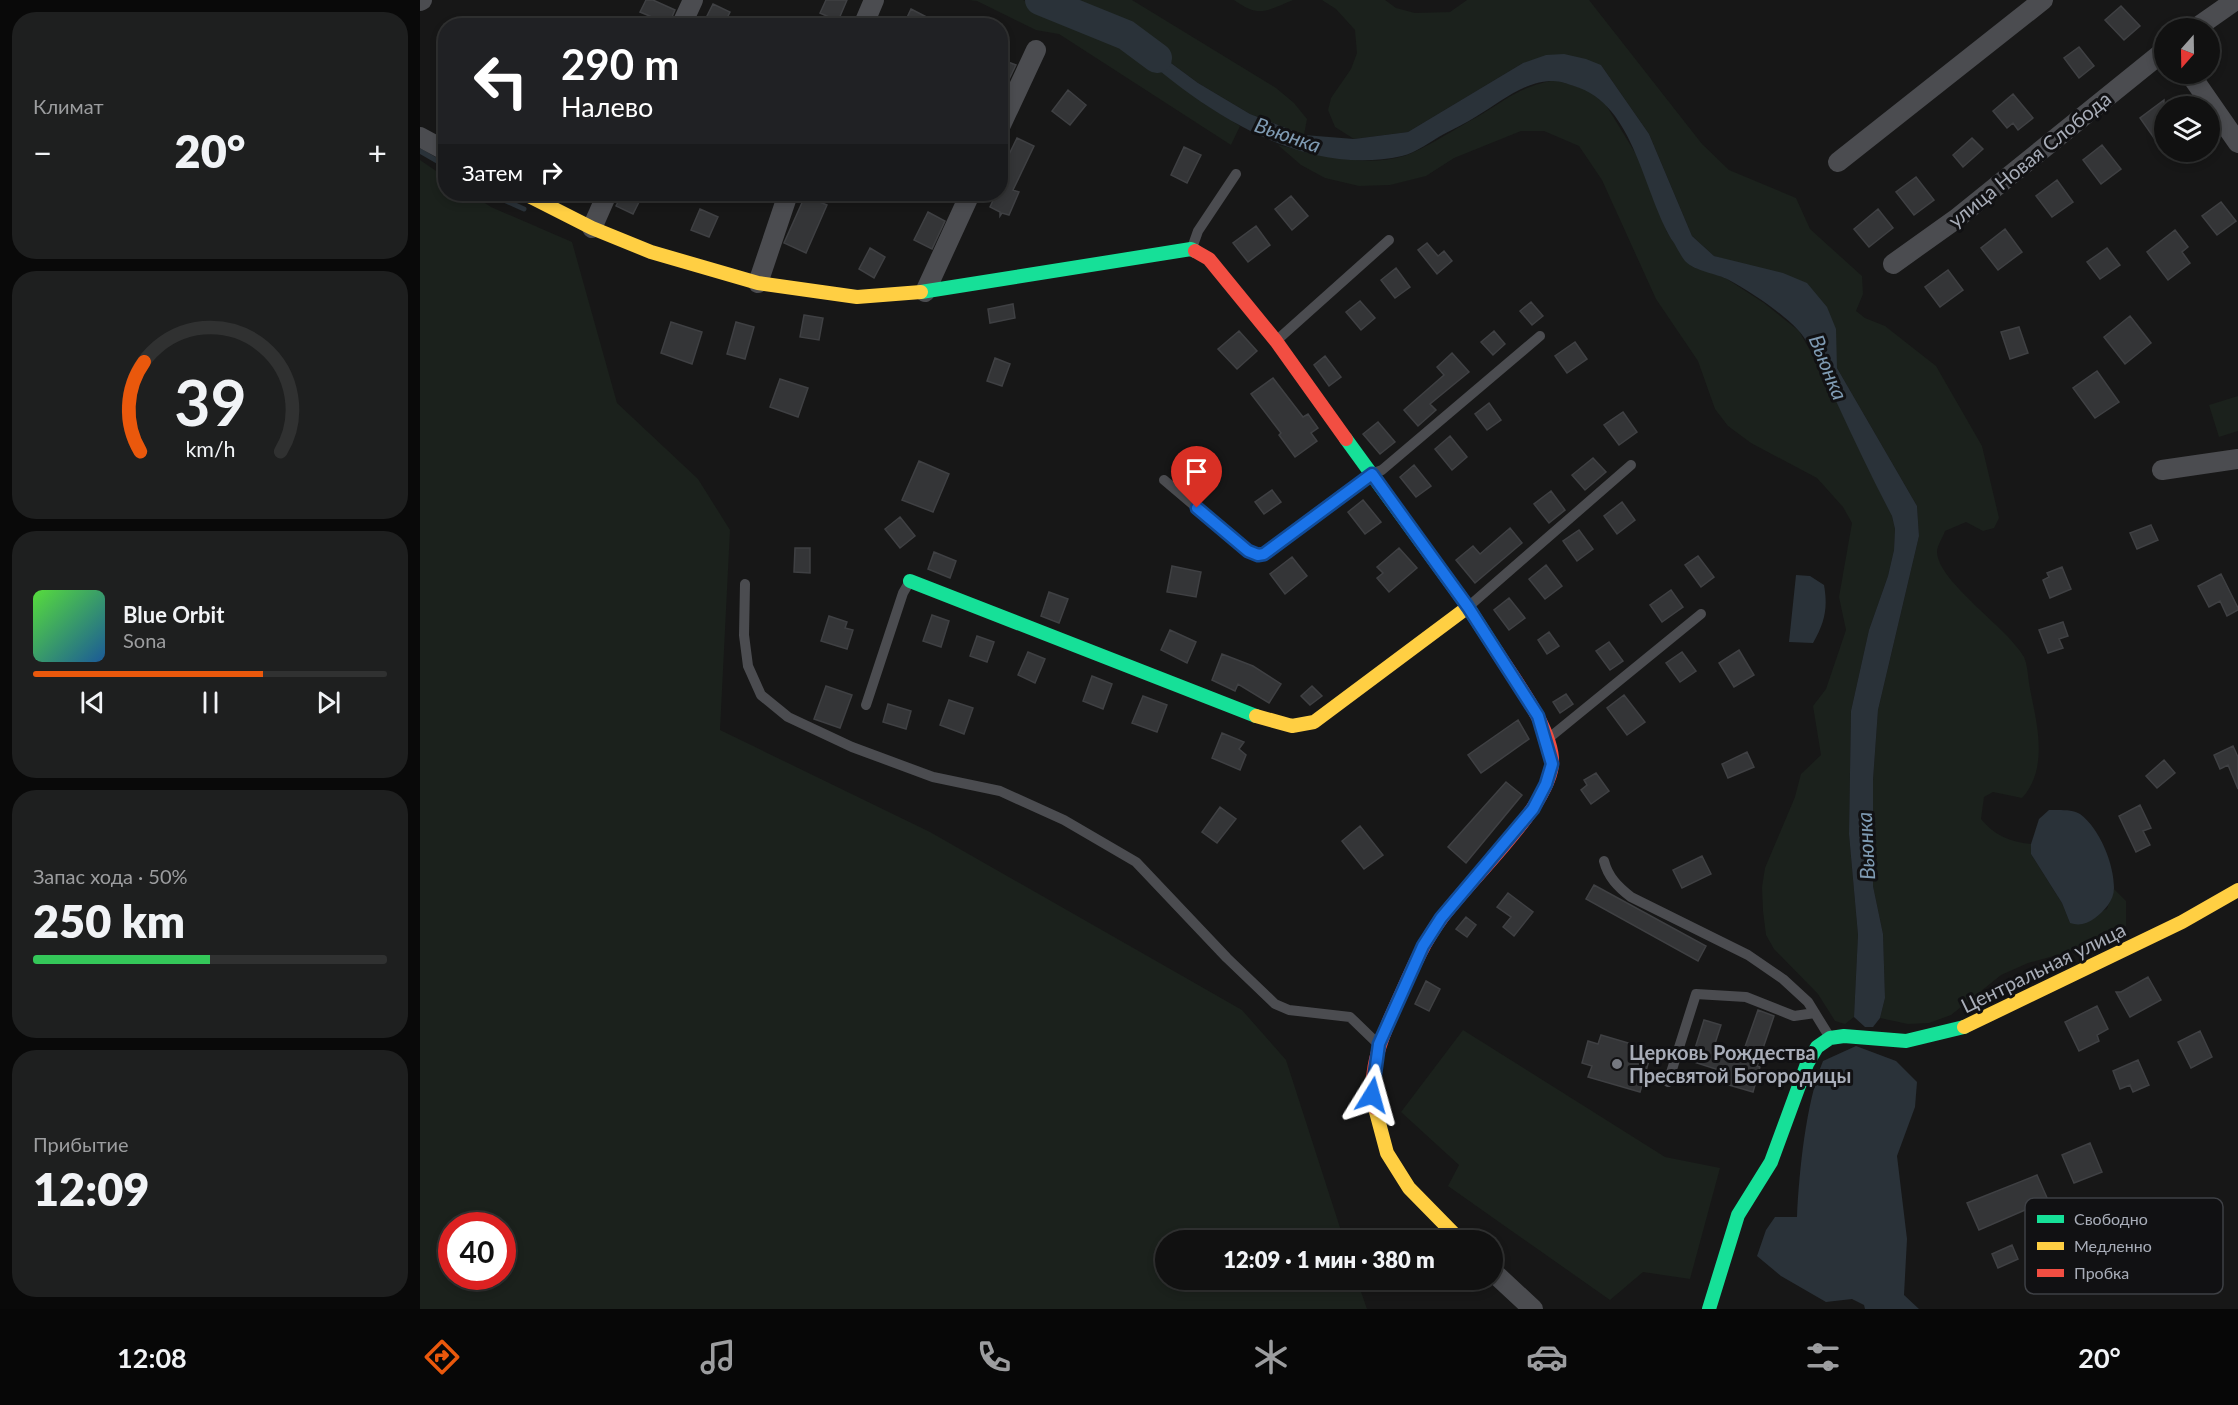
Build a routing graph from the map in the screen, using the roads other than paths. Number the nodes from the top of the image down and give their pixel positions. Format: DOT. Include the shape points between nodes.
graph roads {
  1 [pos="693,0"];
  2 [pos="874,0"];
  3 [pos="2043,0"];
  4 [pos="2236,0"];
  5 [pos="685,18"];
  6 [pos="866,18"];
  7 [pos="2210,18"];
  8 [pos="1036,50"];
  9 [pos="2154,59"];
  10 [pos="2197,84"];
  11 [pos="1008,110"];
  12 [pos="420,137"];
  13 [pos="2238,143"];
  14 [pos="438,147"];
  15 [pos="1838,162"];
  16 [pos="1236,174"];
  17 [pos="539,201"];
  18 [pos="603,201"];
  19 [pos="786,201"];
  20 [pos="967,201"];
  21 [pos="592,228"];
  22 [pos="1389,240"];
  23 [pos="1191,249"];
  24 [pos="1893,264"];
  25 [pos="758,283"];
  26 [pos="925,292"];
  27 [pos="1540,336"];
  28 [pos="1276,342"];
  29 [pos="2238,459"];
  30 [pos="1631,465"];
  31 [pos="2162,470"];
  32 [pos="1372,474"];
  33 [pos="1164,480"];
  34 [pos="910,581"];
  35 [pos="745,584"];
  36 [pos="1468,607"];
  37 [pos="1701,614"];
  38 [pos="866,705"];
  39 [pos="1547,740"];
  40 [pos="1604,861"];
  41 [pos="2238,890"];
  42 [pos="1815,1013"];
  43 [pos="1837,1037"];
  44 [pos="1379,1044"];
  45 [pos="1668,1082"];
  46 [pos="1450,1230"];
  47 [pos="1503,1281"];
  48 [pos="1533,1309"];
  49 [pos="1709,1309"];
  1 -- 5 [label="street"];
  2 -- 6 [label="street"];
  3 -- 15 [label="street"];
  4 -- 7 [label="street"];
  8 -- 11 [label="street"];
  9 -- 24 [label="street, улица Новая Слобода" via="1956,219"];
  10 -- 13 [label="street"];
  12 -- 14 [label="street"];
  16 -- 23 [label="lane" via="1198,231"];
  17 -- 21 [label="street"];
  18 -- 21 [label="street"];
  19 -- 25 [label="street"];
  20 -- 26 [label="street"];
  21 -- 25 [label="street" via="651,252"];
  22 -- 28 [label="lane"];
  23 -- 26 [label="street"];
  23 -- 28 [label="street" via="1209,258"];
  25 -- 26 [label="street" via="857,297"];
  27 -- 32 [label="lane" via="1382,470"];
  28 -- 32 [label="street"];
  29 -- 31 [label="street"];
  30 -- 36 [label="lane"];
  32 -- 33 [label="lane" via="1258,555 1248,551"];
  32 -- 36 [label="street"];
  34 -- 36 [label="street" via="1156,679 1292,726 1314,722"];
  34 -- 38 [label="lane"];
  35 -- 44 [label="lane" via="748,666 761,695 788,717 852,747 933,777 1000,791 1064,820 1136,862 1275,1004 1289,1010 1350,1017"];
  36 -- 39 [label="street" via="1538,716"];
  37 -- 39 [label="lane"];
  39 -- 44 [label="street" via="1552,764 1542,793 1533,809 1441,918 1423,946"];
  40 -- 42 [label="lane" via="1606,871 1619,888 1748,955 1783,979"];
  41 -- 43 [label="street, Центральная улица" via="2182,922 1958,1030 1906,1041"];
  42 -- 43 [label="lane"];
  42 -- 45 [label="lane" via="1794,1016 1746,997 1696,994"];
  43 -- 49 [label="street" via="1817,1047 1807,1064 1771,1162 1738,1215"];
  44 -- 46 [label="street" via="1372,1095 1387,1153 1409,1188"];
  47 -- 48 [label="street"];
}
